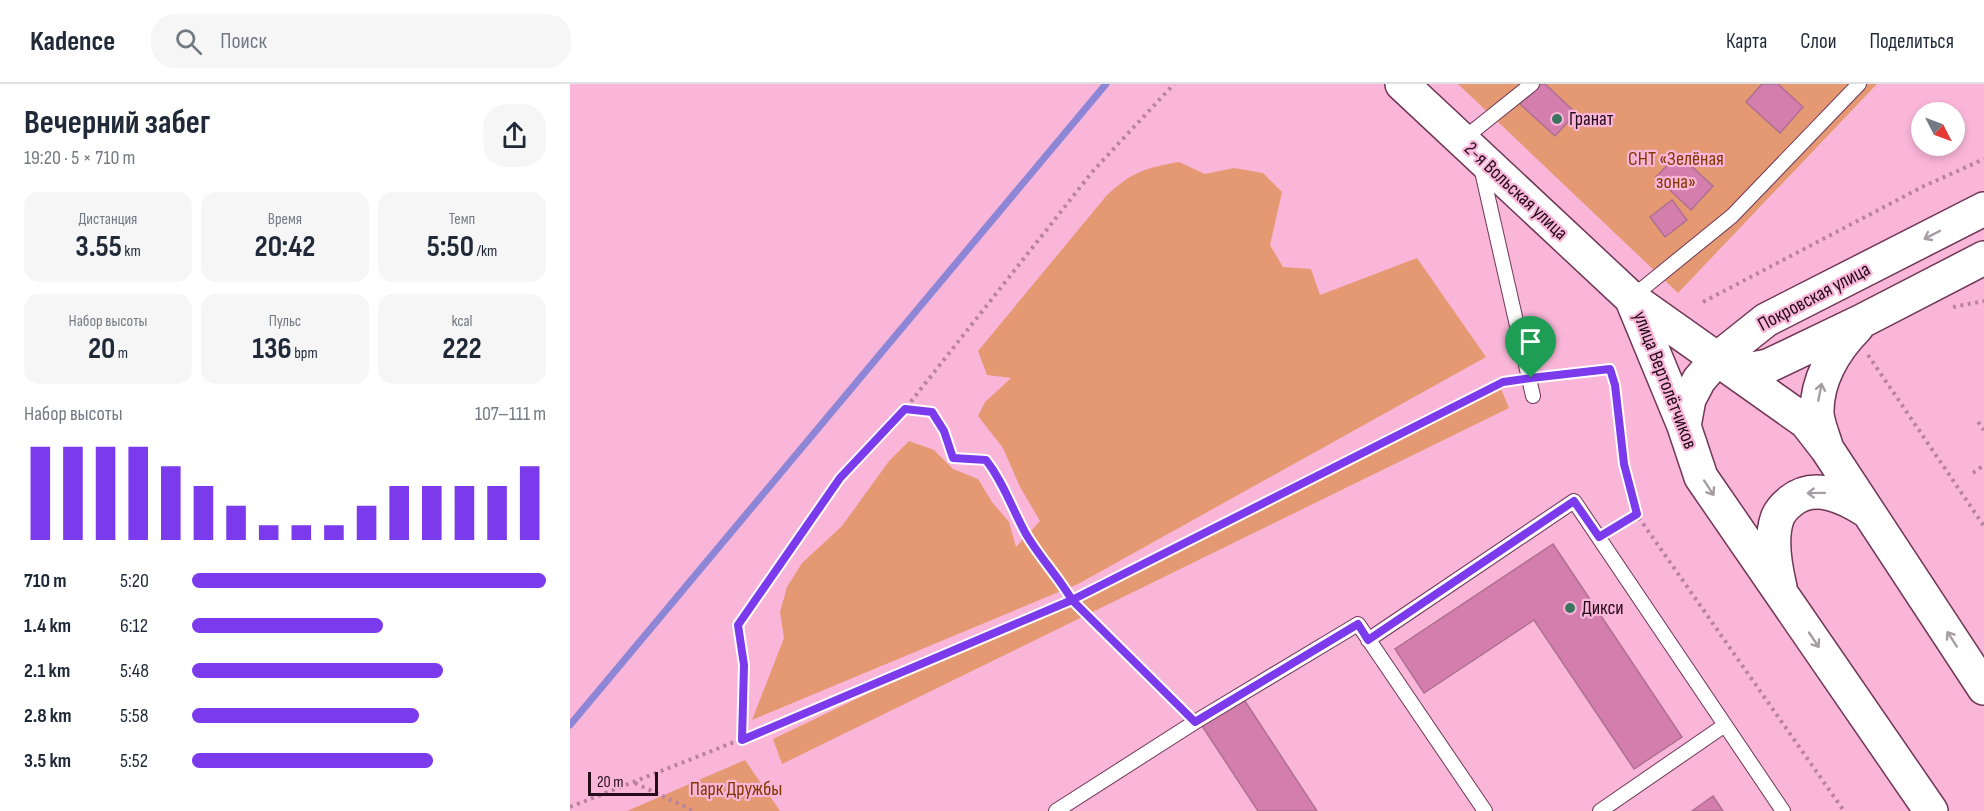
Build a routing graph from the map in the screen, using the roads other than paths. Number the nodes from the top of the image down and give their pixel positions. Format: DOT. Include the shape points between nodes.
graph roads {
  1 [pos="1402,84"];
  2 [pos="1532,84"];
  3 [pos="1859,84"];
  4 [pos="1470,148"];
  5 [pos="1503,200"];
  6 [pos="1984,209"];
  7 [pos="1984,258"];
  8 [pos="1631,298"];
  9 [pos="1866,334"];
  10 [pos="1727,365"];
  11 [pos="1533,396"];
  12 [pos="1684,426"];
  13 [pos="1827,449"];
  14 [pos="1869,513"];
  15 [pos="1781,592"];
  16 [pos="1368,640"];
  17 [pos="1984,688"];
  18 [pos="1725,725"];
  19 [pos="1056,811"];
  20 [pos="1485,811"];
  21 [pos="1600,811"];
  22 [pos="1783,811"];
  23 [pos="1931,811"];
  1 -- 4 [label="main road, 2-я Вольская улица"];
  2 -- 4 [label="lane"];
  3 -- 8 [label="lane" via="1732,216"];
  4 -- 5 [label="main road, 2-я Вольская улица"];
  5 -- 8 [label="main road, 2-я Вольская улица"];
  5 -- 11 [label="lane"];
  6 -- 10 [label="main road, Покровская улица, one-way" via="1766,320"];
  7 -- 9 [label="main road, Покровская улица"];
  8 -- 10 [label="main road, улица Вертолётчиков"];
  8 -- 12 [label="main road, улица Вертолётчиков"];
  9 -- 10 [label="main road, Покровская улица" via="1768,366"];
  13 -- 9 [label="main road, Покровская улица, one-way" via="1817,416 1825,372 1837,350"];
  10 -- 12 [label="main road, Покровская улица" via="1699,380 1689,399"];
  10 -- 13 [label="main road, улица Вертолётчиков" via="1806,422"];
  12 -- 15 [label="main road, улица Вертолётчиков, one-way" via="1701,477"];
  13 -- 14 [label="main road, улица Вертолётчиков"];
  14 -- 15 [label="main road, one-way" via="1853,502 1817,491 1800,494 1787,504 1777,516 1774,532"];
  17 -- 14 [label="main road, улица Вертолётчиков, one-way"];
  15 -- 23 [label="main road, улица Вертолётчиков, one-way"];
  16 -- 18 [label="lane" via="1574,501"];
  16 -- 19 [label="lane" via="1358,624"];
  16 -- 20 [label="lane"];
  18 -- 21 [label="lane"];
  18 -- 22 [label="lane"];
}
